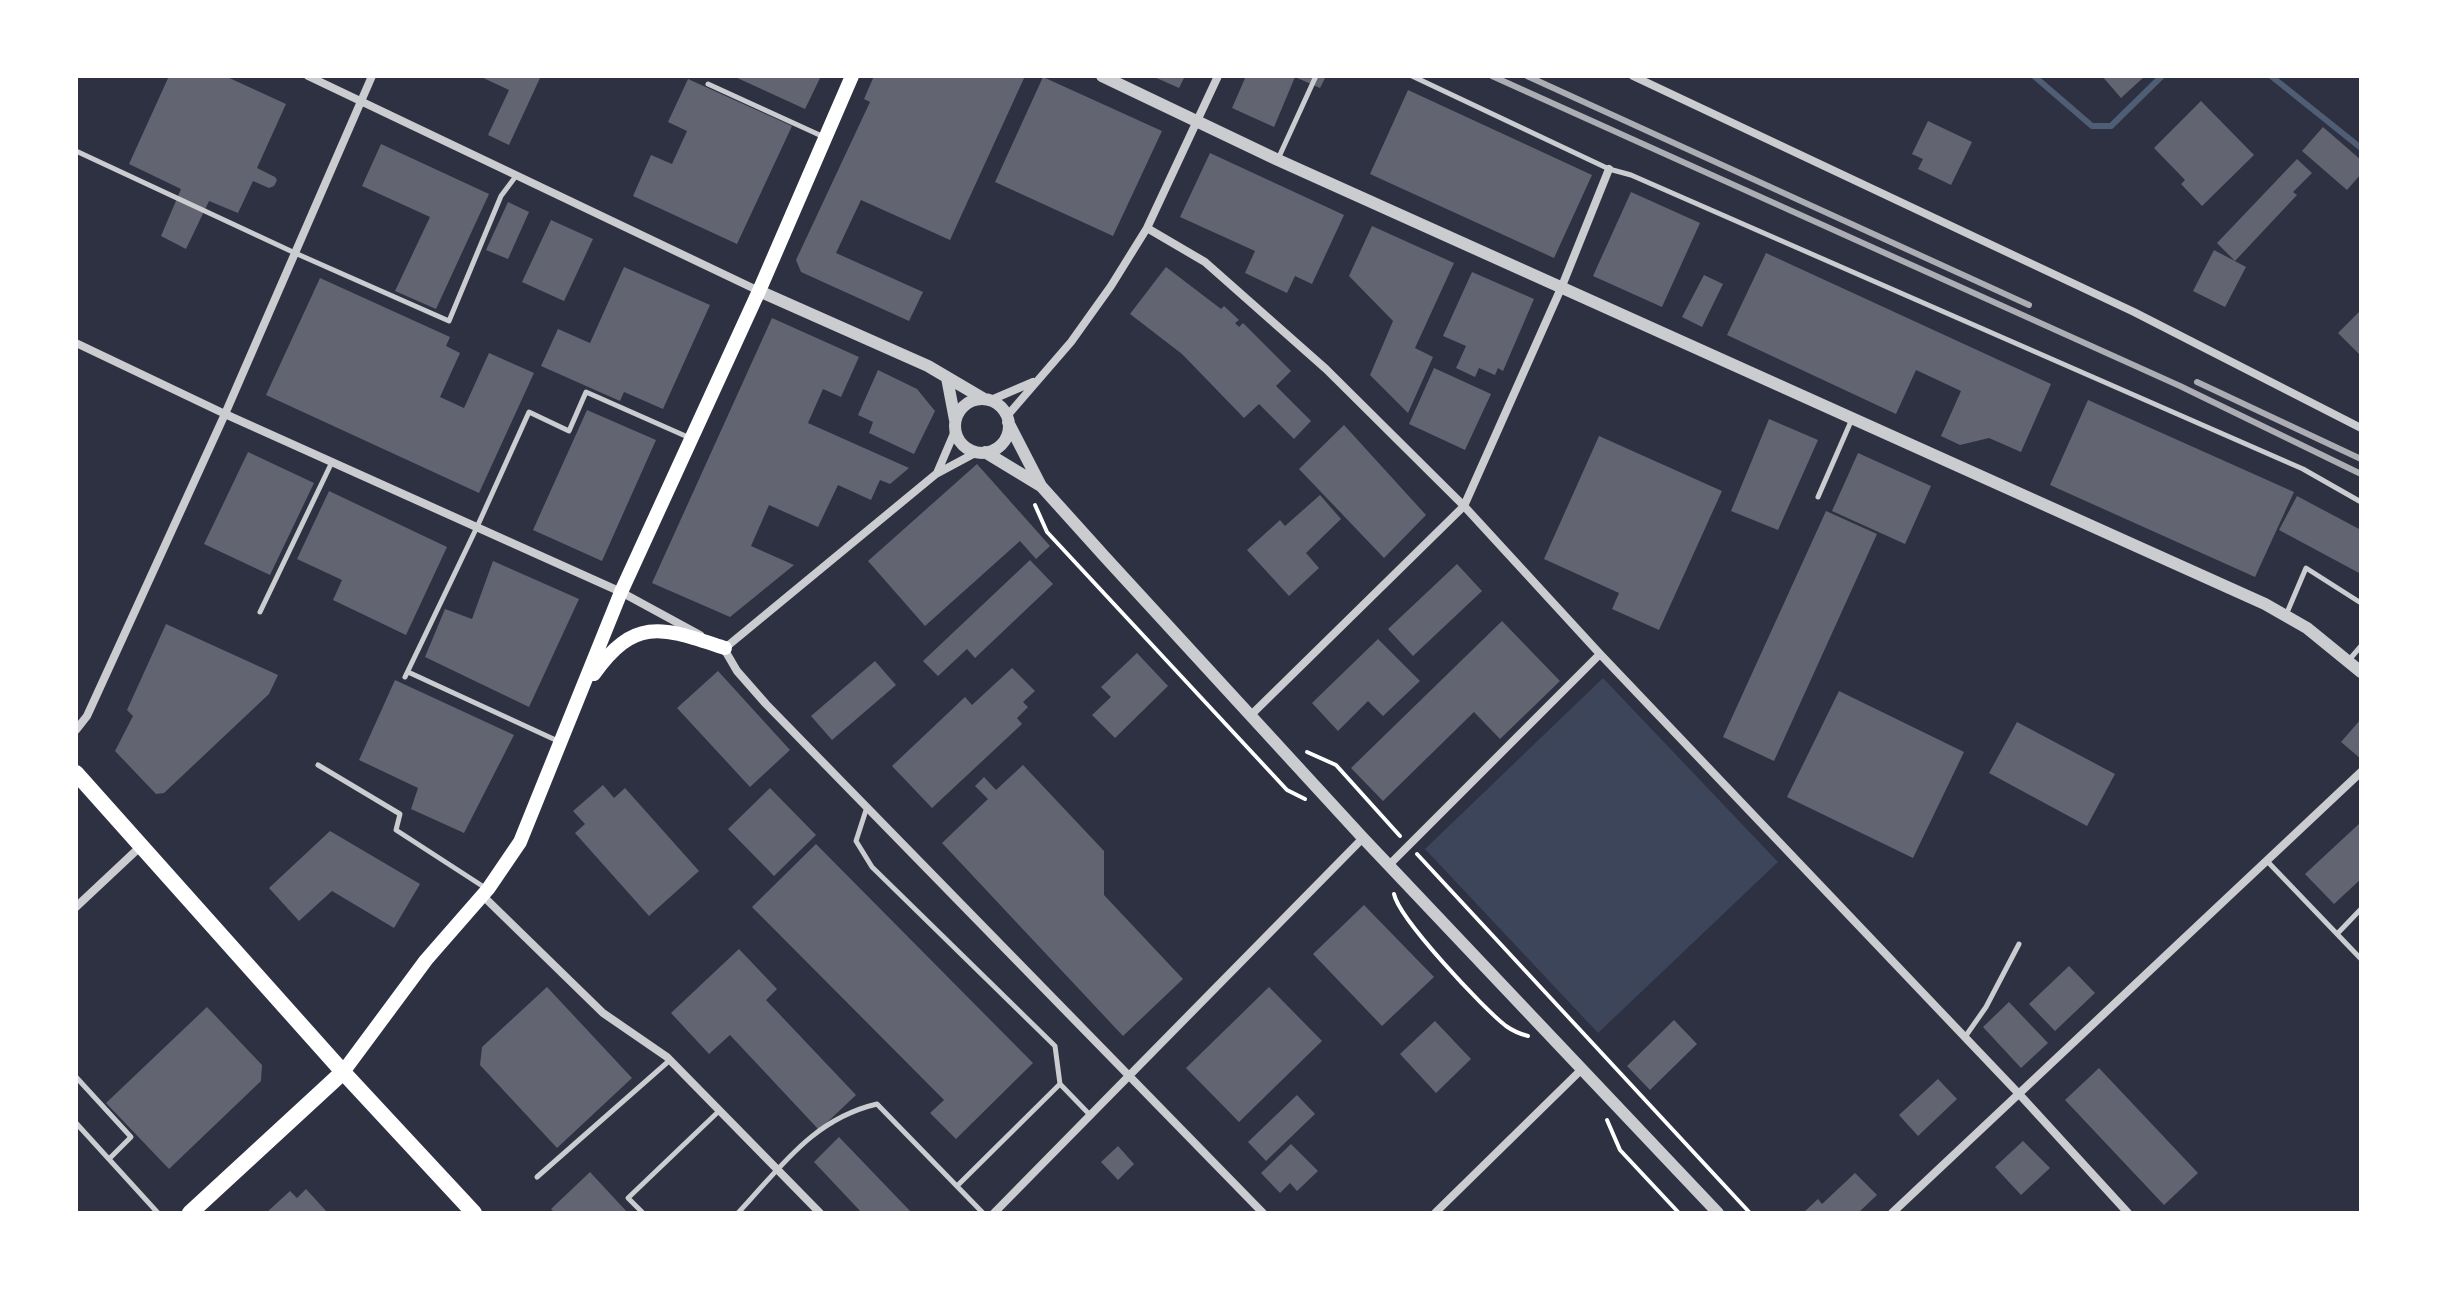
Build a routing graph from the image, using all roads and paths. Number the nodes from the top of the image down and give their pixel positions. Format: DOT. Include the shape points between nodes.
graph roads {
  1 [pos="308,76"];
  2 [pos="372,76"];
  3 [pos="852,76"];
  4 [pos="1102,76"];
  5 [pos="1218,76"];
  6 [pos="1316,76"];
  7 [pos="1412,76"];
  8 [pos="1633,76"];
  9 [pos="708,84"];
  10 [pos="361,100"];
  11 [pos="1197,122"];
  12 [pos="825,138"];
  13 [pos="76,151"];
  14 [pos="1278,160"];
  15 [pos="1609,169"];
  16 [pos="517,175"];
  17 [pos="1147,228"];
  18 [pos="295,253"];
  19 [pos="1562,286"];
  20 [pos="759,291"];
  21 [pos="76,343"];
  22 [pos="947,378"];
  23 [pos="1037,380"];
  24 [pos="988,400"];
  25 [pos="225,414"];
  26 [pos="1853,418"];
  27 [pos="1008,419"];
  28 [pos="955,426"];
  29 [pos="2361,428"];
  30 [pos="691,438"];
  31 [pos="981,452"];
  32 [pos="332,462"];
  33 [pos="936,474"];
  34 [pos="1041,486"];
  35 [pos="1818,497"];
  36 [pos="2361,502"];
  37 [pos="1464,506"];
  38 [pos="477,527"];
  39 [pos="621,592"];
  40 [pos="2361,603"];
  41 [pos="260,612"];
  42 [pos="2285,616"];
  43 [pos="2361,646"];
  44 [pos="725,648"];
  45 [pos="1600,654"];
  46 [pos="2348,661"];
  47 [pos="2361,672"];
  48 [pos="583,690"];
  49 [pos="1251,715"];
  50 [pos="76,730"];
  51 [pos="1276,741"];
  52 [pos="561,743"];
  53 [pos="318,765"];
  54 [pos="2361,772"];
  55 [pos="76,773"];
  56 [pos="1316,803"];
  57 [pos="867,806"];
  58 [pos="1363,838"];
  59 [pos="1404,840"];
  60 [pos="141,846"];
  61 [pos="1417,854"];
  62 [pos="2267,861"];
  63 [pos="1389,865"];
  64 [pos="1392,884"];
  65 [pos="486,892"];
  66 [pos="76,907"];
  67 [pos="2361,909"];
  68 [pos="2337,934"];
  69 [pos="2019,944"];
  70 [pos="2361,959"];
  71 [pos="1534,1037"];
  72 [pos="1965,1037"];
  73 [pos="670,1060"];
  74 [pos="1582,1069"];
  75 [pos="343,1072"];
  76 [pos="76,1077"];
  77 [pos="1129,1077"];
  78 [pos="1060,1084"];
  79 [pos="2020,1095"];
  80 [pos="720,1110"];
  81 [pos="1604,1113"];
  82 [pos="1091,1116"];
  83 [pos="76,1123"];
  84 [pos="109,1159"];
  85 [pos="779,1170"];
  86 [pos="537,1177"];
  87 [pos="957,1186"];
  88 [pos="158,1213"];
  89 [pos="190,1213"];
  90 [pos="474,1213"];
  91 [pos="643,1213"];
  92 [pos="738,1213"];
  93 [pos="820,1213"];
  94 [pos="983,1213"];
  95 [pos="994,1213"];
  96 [pos="1263,1213"];
  97 [pos="1435,1213"];
  98 [pos="1679,1213"];
  99 [pos="1718,1213"];
  100 [pos="1750,1213"];
  101 [pos="1892,1213"];
  102 [pos="2128,1213"];
  1 -- 10 [label="street"];
  2 -- 10 [label="street"];
  3 -- 12 [label="main road"];
  4 -- 11 [label="street"];
  5 -- 11 [label="street"];
  6 -- 14 [label="lane"];
  7 -- 15 [label="lane"];
  8 -- 29 [label="street" via="2143,316"];
  9 -- 12 [label="lane"];
  10 -- 16 [label="street"];
  10 -- 18 [label="street"];
  11 -- 14 [label="street"];
  11 -- 17 [label="street"];
  12 -- 20 [label="main road"];
  13 -- 18 [label="lane"];
  14 -- 19 [label="street"];
  15 -- 19 [label="street"];
  15 -- 36 [label="lane" via="2303,469"];
  16 -- 18 [label="lane" via="501,196 449,321"];
  16 -- 20 [label="street"];
  17 -- 23 [label="street" via="1071,342"];
  17 -- 37 [label="street" via="1205,262 1326,369"];
  18 -- 25 [label="street"];
  19 -- 26 [label="street"];
  19 -- 37 [label="street"];
  20 -- 22 [label="street"];
  20 -- 30 [label="main road"];
  21 -- 25 [label="street"];
  22 -- 24 [label="street"];
  22 -- 28 [label="street"];
  23 -- 24 [label="street"];
  23 -- 27 [label="street"];
  24 -- 27 [label="street"];
  24 -- 28 [label="street" via="963,407"];
  25 -- 32 [label="street"];
  25 -- 50 [label="street"];
  26 -- 35 [label="lane"];
  26 -- 42 [label="street"];
  27 -- 31 [label="street" via="1005,439"];
  27 -- 34 [label="street"];
  28 -- 31 [label="street" via="963,445"];
  28 -- 33 [label="street"];
  30 -- 38 [label="lane" via="586,392 569,431 529,412"];
  30 -- 39 [label="main road"];
  31 -- 33 [label="street"];
  31 -- 34 [label="street"];
  32 -- 38 [label="street"];
  32 -- 41 [label="lane"];
  33 -- 44 [label="street"];
  34 -- 49 [label="street"];
  34 -- 56 [label="path" via="1032,498 1047,532 1287,790"];
  37 -- 45 [label="street"];
  37 -- 49 [label="street"];
  38 -- 39 [label="street"];
  38 -- 52 [label="lane" via="406,675"];
  39 -- 44 [label="street"];
  39 -- 48 [label="main road"];
  40 -- 42 [label="lane" via="2306,568"];
  42 -- 46 [label="street"];
  43 -- 46 [label="lane"];
  44 -- 48 [label="main road" via="653,630 605,658"];
  44 -- 57 [label="street" via="766,704"];
  45 -- 63 [label="street"];
  45 -- 72 [label="street"];
  46 -- 47 [label="street"];
  48 -- 52 [label="main road"];
  49 -- 51 [label="street"];
  51 -- 58 [label="street"];
  51 -- 59 [label="path" via="1336,765"];
  52 -- 65 [label="main road" via="520,842"];
  53 -- 65 [label="lane" via="400,814 396,830"];
  54 -- 62 [label="street"];
  55 -- 60 [label="main road"];
  57 -- 77 [label="street"];
  57 -- 78 [label="lane" via="856,841 872,867 1055,1046"];
  58 -- 63 [label="street"];
  58 -- 77 [label="street"];
  60 -- 66 [label="street"];
  60 -- 75 [label="main road"];
  61 -- 100 [label="path"];
  62 -- 68 [label="lane"];
  62 -- 79 [label="street"];
  63 -- 74 [label="street"];
  64 -- 71 [label="path" via="1403,916 1450,969 1505,1025"];
  65 -- 73 [label="street" via="603,1013"];
  65 -- 75 [label="main road" via="426,960"];
  67 -- 68 [label="lane"];
  68 -- 70 [label="lane"];
  69 -- 72 [label="lane"];
  72 -- 79 [label="street"];
  73 -- 80 [label="street"];
  73 -- 86 [label="lane"];
  74 -- 97 [label="street"];
  74 -- 99 [label="street"];
  75 -- 89 [label="main road"];
  75 -- 90 [label="main road"];
  76 -- 84 [label="lane" via="131,1137"];
  77 -- 82 [label="street"];
  77 -- 96 [label="street"];
  78 -- 82 [label="lane"];
  78 -- 87 [label="lane"];
  79 -- 101 [label="street"];
  79 -- 102 [label="street"];
  80 -- 85 [label="street"];
  80 -- 91 [label="lane" via="628,1198"];
  81 -- 98 [label="path" via="1620,1150"];
  82 -- 95 [label="street"];
  83 -- 84 [label="lane"];
  84 -- 88 [label="lane"];
  85 -- 87 [label="lane" via="803,1141 851,1110 877,1104"];
  85 -- 92 [label="lane"];
  85 -- 93 [label="street"];
  87 -- 94 [label="lane"];
}
